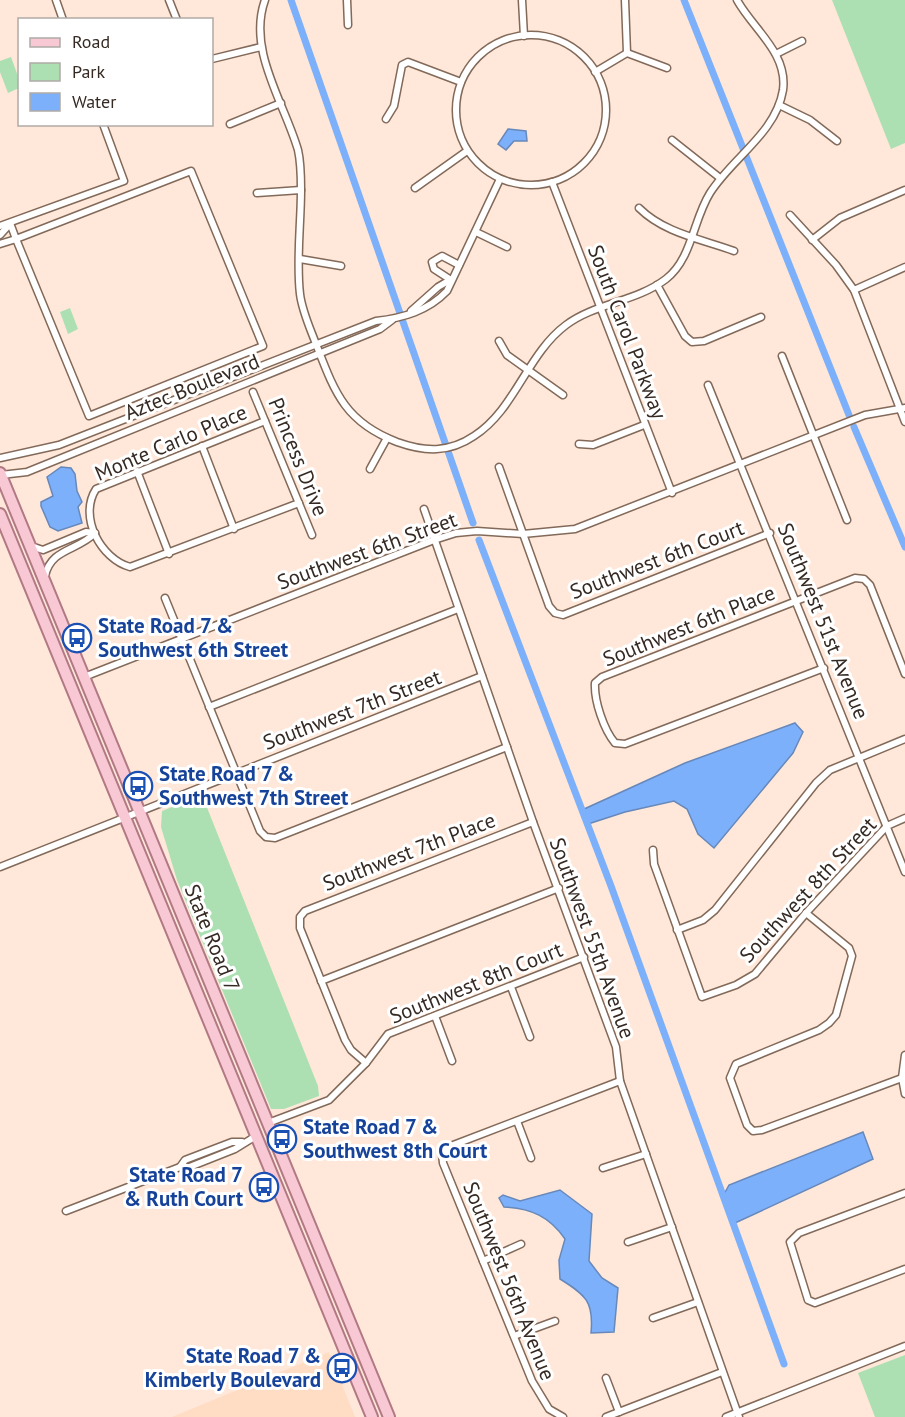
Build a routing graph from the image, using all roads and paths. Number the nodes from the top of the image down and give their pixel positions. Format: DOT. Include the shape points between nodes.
graph roads {
  1 [pos="56,0"];
  2 [pos="169,0"];
  3 [pos="265,0"];
  4 [pos="346,0"];
  5 [pos="522,0"];
  6 [pos="625,0"];
  7 [pos="737,0"];
  8 [pos="62,18"];
  9 [pos="176,18"];
  10 [pos="348,25"];
  11 [pos="524,36"];
  12 [pos="802,41"];
  13 [pos="261,47"];
  14 [pos="627,53"];
  15 [pos="776,54"];
  16 [pos="213,59"];
  17 [pos="667,68"];
  18 [pos="596,72"];
  19 [pos="461,82"];
  20 [pos="281,103"];
  21 [pos="780,105"];
  22 [pos="386,119"];
  23 [pos="230,124"];
  24 [pos="104,126"];
  25 [pos="672,140"];
  26 [pos="837,141"];
  27 [pos="467,151"];
  28 [pos="720,178"];
  29 [pos="500,179"];
  30 [pos="552,182"];
  31 [pos="415,188"];
  32 [pos="301,190"];
  33 [pos="905,190"];
  34 [pos="257,193"];
  35 [pos="639,208"];
  36 [pos="790,215"];
  37 [pos="10,223"];
  38 [pos="0,226"];
  39 [pos="476,232"];
  40 [pos="0,235"];
  41 [pos="691,236"];
  42 [pos="16,239"];
  43 [pos="812,240"];
  44 [pos="0,244"];
  45 [pos="507,247"];
  46 [pos="734,250"];
  47 [pos="300,259"];
  48 [pos="459,264"];
  49 [pos="341,266"];
  50 [pos="905,267"];
  51 [pos="451,280"];
  52 [pos="657,285"];
  53 [pos="854,290"];
  54 [pos="601,308"];
  55 [pos="761,317"];
  56 [pos="393,319"];
  57 [pos="499,341"];
  58 [pos="317,345"];
  59 [pos="320,353"];
  60 [pos="782,356"];
  61 [pos="269,363"];
  62 [pos="529,369"];
  63 [pos="274,372"];
  64 [pos="708,384"];
  65 [pos="253,392"];
  66 [pos="563,395"];
  67 [pos="902,408"];
  68 [pos="265,421"];
  69 [pos="905,422"];
  70 [pos="644,425"];
  71 [pos="814,436"];
  72 [pos="387,438"];
  73 [pos="579,444"];
  74 [pos="202,446"];
  75 [pos="0,458"];
  76 [pos="741,466"];
  77 [pos="499,467"];
  78 [pos="370,469"];
  79 [pos="137,471"];
  80 [pos="0,474"];
  81 [pos="0,486"];
  82 [pos="672,493"];
  83 [pos="10,497"];
  84 [pos="299,503"];
  85 [pos="423,509"];
  86 [pos="0,514"];
  87 [pos="847,520"];
  88 [pos="234,529"];
  89 [pos="95,533"];
  90 [pos="770,533"];
  91 [pos="523,534"];
  92 [pos="312,535"];
  93 [pos="434,540"];
  94 [pos="30,546"];
  95 [pos="169,554"];
  96 [pos="44,579"];
  97 [pos="165,598"];
  98 [pos="798,600"];
  99 [pos="458,609"];
  100 [pos="180,638"];
  101 [pos="59,658"];
  102 [pos="824,668"];
  103 [pos="905,674"];
  104 [pos="84,676"];
  105 [pos="482,676"];
  106 [pos="209,707"];
  107 [pos="905,740"];
  108 [pos="507,747"];
  109 [pos="860,757"];
  110 [pos="236,773"];
  111 [pos="140,813"];
  112 [pos="125,818"];
  113 [pos="905,818"];
  114 [pos="533,822"];
  115 [pos="887,826"];
  116 [pos="653,850"];
  117 [pos="0,867"];
  118 [pos="905,872"];
  119 [pos="559,888"];
  120 [pos="806,913"];
  121 [pos="677,930"];
  122 [pos="584,957"];
  123 [pos="321,981"];
  124 [pos="511,987"];
  125 [pos="435,1016"];
  126 [pos="530,1037"];
  127 [pos="905,1055"];
  128 [pos="452,1061"];
  129 [pos="366,1063"];
  130 [pos="902,1078"];
  131 [pos="620,1081"];
  132 [pos="905,1094"];
  133 [pos="241,1101"];
  134 [pos="517,1121"];
  135 [pos="268,1124"];
  136 [pos="256,1136"];
  137 [pos="278,1150"];
  138 [pos="645,1154"];
  139 [pos="531,1158"];
  140 [pos="603,1168"];
  141 [pos="905,1193"];
  142 [pos="66,1211"];
  143 [pos="672,1227"];
  144 [pos="628,1242"];
  145 [pos="521,1244"];
  146 [pos="483,1261"];
  147 [pos="308,1262"];
  148 [pos="905,1269"];
  149 [pos="339,1296"];
  150 [pos="698,1302"];
  151 [pos="653,1318"];
  152 [pos="555,1321"];
  153 [pos="514,1336"];
  154 [pos="905,1346"];
  155 [pos="722,1372"];
  156 [pos="606,1378"];
  157 [pos="619,1412"];
  158 [pos="738,1415"];
  159 [pos="560,1416"];
  160 [pos="372,1417"];
  161 [pos="388,1417"];
  162 [pos="606,1417"];
  163 [pos="726,1417"];
  1 -- 8 [label="street"];
  2 -- 9 [label="street"];
  3 -- 13 [label="street" via="260,18"];
  4 -- 10 [label="street"];
  5 -- 11 [label="street"];
  6 -- 14 [label="street"];
  7 -- 15 [label="street"];
  11 -- 18 [label="street" via="545,37 565,44"];
  11 -- 19 [label="street" via="504,40 486,50"];
  12 -- 15 [label="street"];
  13 -- 16 [label="street"];
  13 -- 20 [label="street"];
  14 -- 17 [label="street"];
  14 -- 18 [label="street"];
  15 -- 21 [label="street" via="783,79"];
  18 -- 30 [label="street" via="606,104 601,138 582,166"];
  19 -- 22 [label="street" via="408,62 402,64 394,106"];
  19 -- 27 [label="street" via="456,123"];
  20 -- 23 [label="street"];
  20 -- 32 [label="street" via="300,160"];
  21 -- 26 [label="street" via="810,120"];
  21 -- 28 [label="street"];
  24 -- 37 [label="street" via="124,181"];
  25 -- 28 [label="street"];
  27 -- 29 [label="street" via="487,172"];
  27 -- 31 [label="street"];
  28 -- 41 [label="street" via="703,205"];
  29 -- 30 [label="street" via="525,185"];
  29 -- 39 [label="street, Aztec Boulevard"];
  30 -- 54 [label="street, South Carol Parkway"];
  32 -- 34 [label="street"];
  32 -- 47 [label="street"];
  33 -- 43 [label="street" via="840,218"];
  35 -- 41 [label="street" via="650,219"];
  36 -- 43 [label="street"];
  37 -- 38 [label="street"];
  37 -- 40 [label="street"];
  37 -- 42 [label="street"];
  39 -- 45 [label="street"];
  39 -- 48 [label="street, Aztec Boulevard"];
  41 -- 46 [label="street"];
  41 -- 52 [label="street" via="678,267"];
  42 -- 42 [label="street" via="89,416 263,346 191,171"];
  42 -- 44 [label="street"];
  43 -- 53 [label="street"];
  47 -- 49 [label="street"];
  47 -- 58 [label="street" via="300,297"];
  48 -- 51 [label="street, Aztec Boulevard"];
  48 -- 51 [label="street" via="442,256 432,261 434,269"];
  50 -- 53 [label="street"];
  51 -- 56 [label="street, Aztec Boulevard" via="447,291 433,304"];
  52 -- 54 [label="street"];
  52 -- 55 [label="street" via="692,342 704,341"];
  53 -- 67 [label="street"];
  54 -- 62 [label="street" via="576,318 558,332"];
  54 -- 70 [label="street, South Carol Parkway"];
  56 -- 58 [label="street, Aztec Boulevard" via="376,321"];
  56 -- 59 [label="street, Aztec Boulevard" via="380,329"];
  57 -- 62 [label="street" via="507,356"];
  58 -- 59 [label="street"];
  58 -- 61 [label="street, Aztec Boulevard"];
  59 -- 63 [label="street, Aztec Boulevard"];
  59 -- 72 [label="street" via="345,408"];
  60 -- 71 [label="street"];
  61 -- 63 [label="street"];
  61 -- 75 [label="street, Aztec Boulevard" via="58,445"];
  62 -- 66 [label="street"];
  62 -- 72 [label="street" via="490,423 472,438 437,450 415,448"];
  63 -- 80 [label="street, Aztec Boulevard" via="27,472"];
  64 -- 76 [label="street, Southwest 51st Avenue"];
  65 -- 68 [label="street, Princess Drive"];
  67 -- 69 [label="street"];
  67 -- 71 [label="street, Southwest 6th Street" via="865,415"];
  68 -- 74 [label="street, Monte Carlo Place"];
  68 -- 84 [label="street, Princess Drive"];
  70 -- 73 [label="street" via="593,445"];
  70 -- 82 [label="street, South Carol Parkway"];
  71 -- 76 [label="street, Southwest 6th Street"];
  71 -- 87 [label="street"];
  72 -- 78 [label="street"];
  74 -- 79 [label="street, Monte Carlo Place"];
  74 -- 88 [label="street"];
  76 -- 82 [label="street, Southwest 6th Street"];
  76 -- 90 [label="street, Southwest 51st Avenue"];
  77 -- 91 [label="street"];
  79 -- 89 [label="street, Monte Carlo Place" via="96,489 90,505"];
  79 -- 95 [label="street"];
  80 -- 83 [label="main road, State Road 7"];
  81 -- 83 [label="main road"];
  82 -- 91 [label="street, Southwest 6th Street" via="575,530"];
  83 -- 94 [label="main road, State Road 7"];
  84 -- 88 [label="street"];
  84 -- 92 [label="street, Princess Drive"];
  85 -- 93 [label="street, Southwest 55th Avenue"];
  86 -- 101 [label="main road, State Road 7"];
  88 -- 95 [label="street"];
  89 -- 94 [label="street" via="86,532 43,550"];
  89 -- 95 [label="street" via="100,544 121,565 130,567"];
  89 -- 96 [label="street" via="50,560"];
  90 -- 91 [label="street, Southwest 6th Court" via="563,615 549,606"];
  90 -- 98 [label="street, Southwest 51st Avenue"];
  91 -- 93 [label="street, Southwest 6th Street" via="477,531"];
  93 -- 99 [label="street, Southwest 55th Avenue"];
  93 -- 100 [label="street, Southwest 6th Street"];
  94 -- 96 [label="main road, State Road 7"];
  96 -- 104 [label="main road, State Road 7"];
  97 -- 100 [label="street"];
  98 -- 102 [label="street, Southwest 51st Avenue"];
  98 -- 102 [label="street, Southwest 6th Place" via="602,677 595,683 594,692 610,737 615,743 625,744"];
  98 -- 103 [label="street, Southwest 6th Place" via="855,578 864,579 870,585"];
  99 -- 105 [label="street, Southwest 55th Avenue"];
  99 -- 106 [label="street"];
  100 -- 104 [label="street, Southwest 6th Street"];
  100 -- 106 [label="street"];
  101 -- 104 [label="main road" via="72,673"];
  101 -- 112 [label="main road, State Road 7"];
  102 -- 109 [label="street, Southwest 51st Avenue"];
  104 -- 111 [label="main road, State Road 7"];
  105 -- 108 [label="street, Southwest 55th Avenue"];
  105 -- 110 [label="street, Southwest 7th Street"];
  106 -- 110 [label="street"];
  107 -- 109 [label="street"];
  108 -- 110 [label="street" via="275,838 260,831"];
  108 -- 114 [label="street, Southwest 55th Avenue"];
  109 -- 115 [label="street, Southwest 51st Avenue"];
  109 -- 121 [label="street" via="823,777 715,910 703,920"];
  110 -- 111 [label="street, Southwest 7th Street"];
  111 -- 112 [label="street, Southwest 7th Street"];
  111 -- 135 [label="main road, State Road 7"];
  112 -- 117 [label="street, Southwest 7th Street"];
  112 -- 133 [label="main road, State Road 7"];
  113 -- 115 [label="street, Southwest 8th Street"];
  114 -- 119 [label="street, Southwest 55th Avenue"];
  114 -- 123 [label="street, Southwest 7th Place" via="305,911 300,917 300,928"];
  115 -- 118 [label="street, Southwest 51st Avenue"];
  115 -- 120 [label="street, Southwest 8th Street"];
  116 -- 121 [label="street" via="654,864"];
  119 -- 122 [label="street, Southwest 55th Avenue"];
  119 -- 123 [label="street"];
  120 -- 121 [label="street, Southwest 8th Street" via="755,974 702,997"];
  120 -- 130 [label="street" via="849,948 852,956 836,1015 819,1030 736,1064 730,1078 747,1125 753,1131 762,1130"];
  122 -- 124 [label="street, Southwest 8th Court"];
  122 -- 131 [label="street, Southwest 55th Avenue" via="616,1047"];
  123 -- 129 [label="street" via="351,1050"];
  124 -- 125 [label="street, Southwest 8th Court"];
  124 -- 126 [label="street"];
  125 -- 128 [label="street"];
  125 -- 129 [label="street, Southwest 8th Court" via="388,1034"];
  127 -- 130 [label="street"];
  129 -- 135 [label="street, Southwest 8th Court" via="329,1100"];
  130 -- 132 [label="street"];
  131 -- 134 [label="street"];
  131 -- 138 [label="street, Southwest 55th Avenue"];
  133 -- 135 [label="main road" via="255,1119"];
  133 -- 136 [label="main road, State Road 7"];
  134 -- 139 [label="street"];
  134 -- 146 [label="street, Southwest 56th Avenue" via="448,1147 442,1154"];
  135 -- 137 [label="main road, State Road 7"];
  136 -- 137 [label="main road"];
  136 -- 142 [label="street" via="185,1160 180,1167"];
  136 -- 147 [label="main road, State Road 7"];
  137 -- 149 [label="main road, State Road 7"];
  138 -- 140 [label="street"];
  138 -- 143 [label="street, Southwest 55th Avenue"];
  141 -- 148 [label="street" via="799,1233 790,1242 808,1300 815,1303"];
  143 -- 144 [label="street"];
  143 -- 150 [label="street, Southwest 55th Avenue"];
  145 -- 146 [label="street"];
  146 -- 153 [label="street, Southwest 56th Avenue"];
  147 -- 149 [label="main road" via="324,1287"];
  147 -- 160 [label="main road, State Road 7"];
  149 -- 161 [label="main road, State Road 7"];
  150 -- 151 [label="street"];
  150 -- 155 [label="street, Southwest 55th Avenue"];
  152 -- 153 [label="street"];
  153 -- 159 [label="street, Southwest 56th Avenue" via="540,1399"];
  154 -- 158 [label="street"];
  155 -- 157 [label="street"];
  155 -- 158 [label="street, Southwest 55th Avenue"];
  156 -- 157 [label="street"];
  157 -- 162 [label="street"];
  158 -- 163 [label="street"];
}
